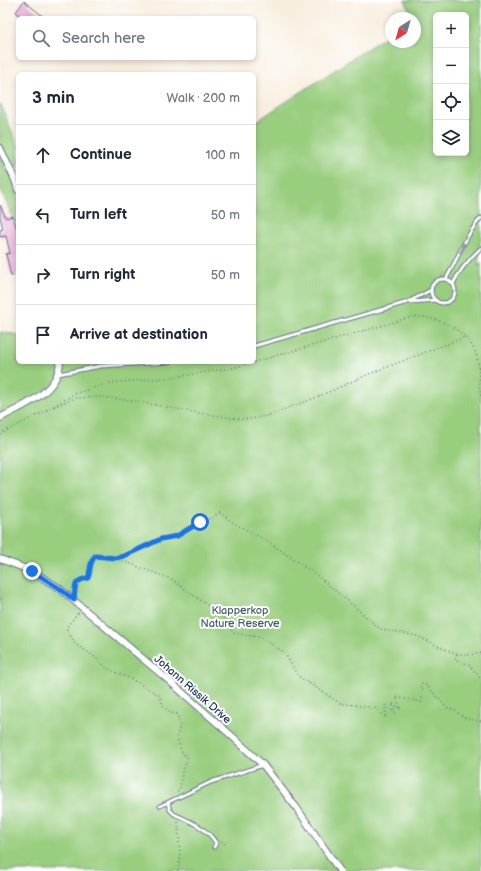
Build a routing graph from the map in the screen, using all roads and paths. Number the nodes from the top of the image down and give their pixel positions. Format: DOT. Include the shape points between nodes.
graph roads {
  1 [pos="0,148"];
  2 [pos="16,183"];
  3 [pos="481,218"];
  4 [pos="481,248"];
  5 [pos="446,279"];
  6 [pos="453,284"];
  7 [pos="431,290"];
  8 [pos="436,300"];
  9 [pos="408,302"];
  10 [pos="465,337"];
  11 [pos="256,345"];
  12 [pos="256,361"];
  13 [pos="60,364"];
  14 [pos="135,364"];
  15 [pos="247,364"];
  16 [pos="58,374"];
  17 [pos="481,397"];
  18 [pos="46,410"];
  19 [pos="0,418"];
  20 [pos="0,434"];
  21 [pos="115,558"];
  22 [pos="0,559"];
  23 [pos="74,600"];
  24 [pos="79,611"];
  25 [pos="457,654"];
  26 [pos="481,654"];
  27 [pos="481,679"];
  28 [pos="481,721"];
  29 [pos="263,765"];
  30 [pos="176,793"];
  31 [pos="168,802"];
  32 [pos="160,806"];
  33 [pos="178,816"];
  34 [pos="214,847"];
  35 [pos="178,871"];
  36 [pos="340,871"];
  1 -- 2 [label="street"];
  5 -- 3 [label="lane, one-way" via="472,227"];
  4 -- 6 [label="lane" via="459,271"];
  5 -- 6 [label="lane"];
  5 -- 7 [label="lane" via="434,283"];
  6 -- 8 [label="lane" via="455,292 451,299 444,302"];
  7 -- 8 [label="lane"];
  7 -- 9 [label="lane"];
  8 -- 9 [label="lane"];
  9 -- 11 [label="lane"];
  10 -- 12 [label="path" via="458,330 443,323 423,317 412,317"];
  10 -- 17 [label="path" via="477,355"];
  10 -- 18 [label="path" via="315,398 258,418 240,419 134,400 102,397 75,398"];
  13 -- 16 [label="street"];
  14 -- 16 [label="lane" via="101,366"];
  15 -- 18 [label="path" via="166,378 109,383 74,394"];
  16 -- 19 [label="street" via="44,393"];
  18 -- 20 [label="path"];
  21 -- 23 [label="path" via="95,556 90,562 88,578 76,583"];
  21 -- 25 [label="path" via="161,539 177,536 220,513 315,574 380,629 417,636"];
  21 -- 28 [label="path" via="171,579 224,617 234,633 259,637 284,652 298,676 340,703 375,708 386,718 385,705 395,713 392,703 400,709 396,697 421,702 421,684 426,685 447,708 463,717"];
  22 -- 23 [label="street, Johann Rissik Drive" via="32,571"];
  23 -- 29 [label="street, Johann Rissik Drive"];
  24 -- 30 [label="path" via="66,628 75,644 108,669 159,695 164,707 170,713 177,714 180,725 177,737 182,753 188,758 182,772 180,788"];
  25 -- 26 [label="path"];
  25 -- 27 [label="path" via="455,658 469,665"];
  29 -- 31 [label="lane" via="211,782"];
  29 -- 36 [label="street, Johann Rissik Drive" via="296,807"];
  31 -- 32 [label="lane"];
  31 -- 33 [label="lane" via="170,810"];
  33 -- 34 [label="lane" via="210,834 216,843"];
  33 -- 35 [label="path"];
}
